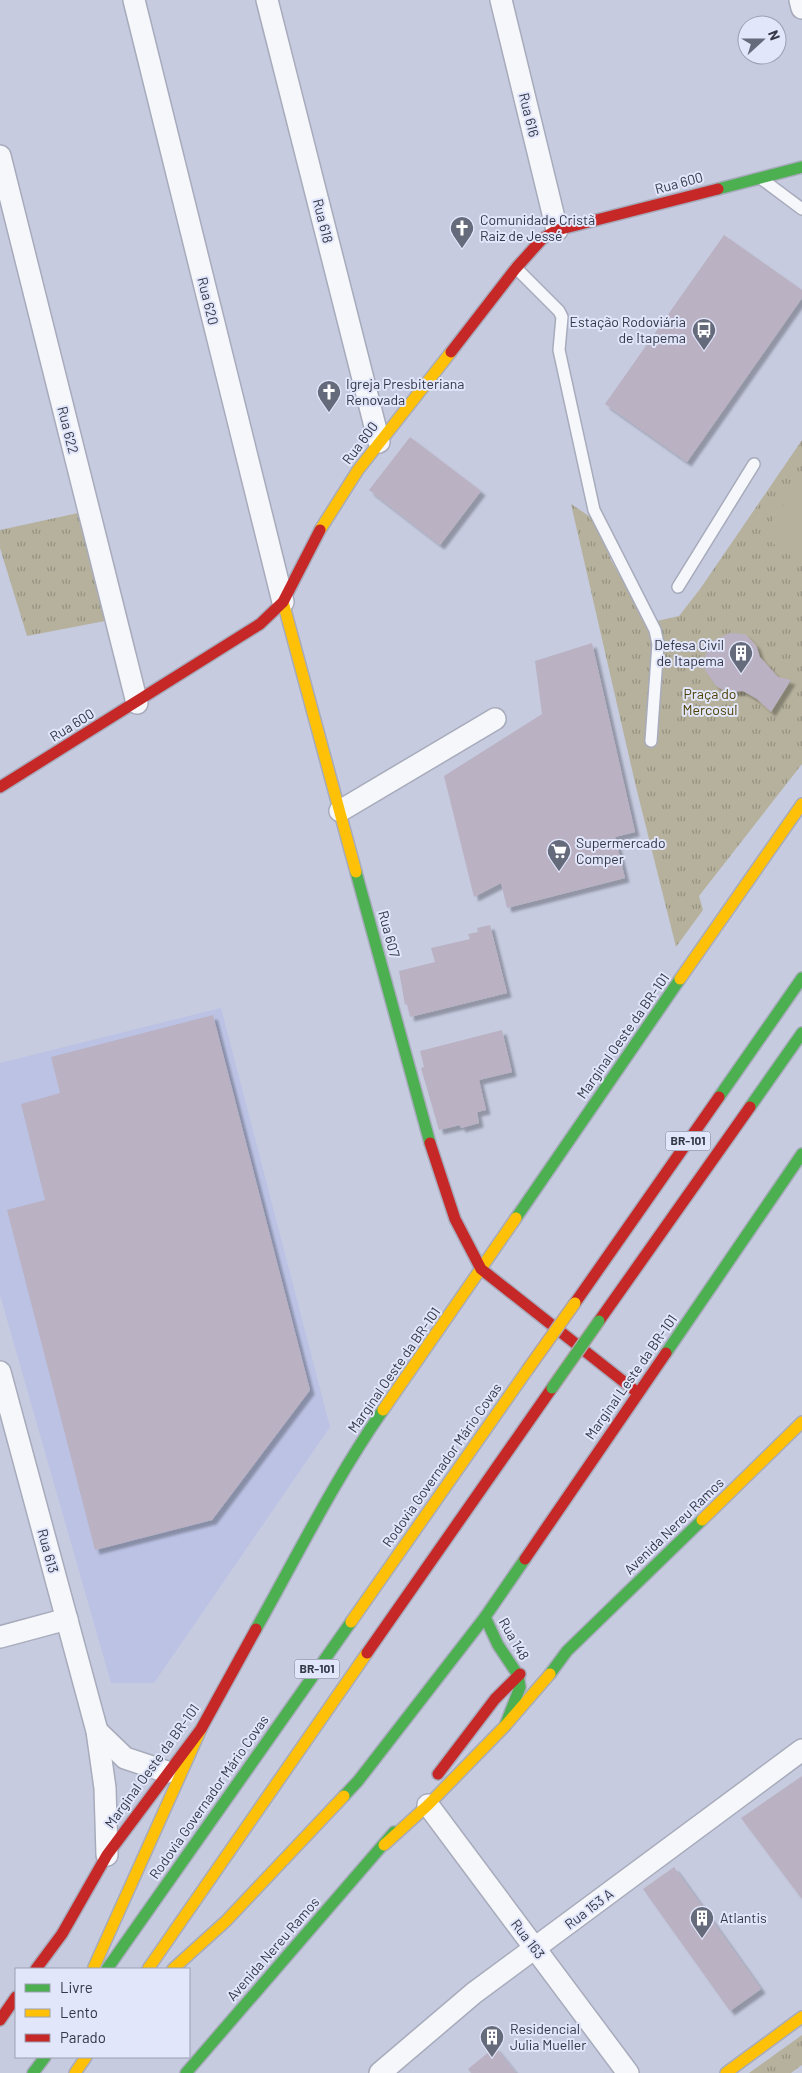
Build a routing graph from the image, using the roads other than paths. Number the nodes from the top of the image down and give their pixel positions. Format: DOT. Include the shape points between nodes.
graph roads {
  1 [pos="134,0"];
  2 [pos="267,0"];
  3 [pos="501,0"];
  4 [pos="800,0"];
  5 [pos="802,8"];
  6 [pos="0,156"];
  7 [pos="802,167"];
  8 [pos="759,178"];
  9 [pos="802,209"];
  10 [pos="558,230"];
  11 [pos="516,268"];
  12 [pos="378,442"];
  13 [pos="754,464"];
  14 [pos="678,587"];
  15 [pos="283,602"];
  16 [pos="137,703"];
  17 [pos="495,719"];
  18 [pos="651,740"];
  19 [pos="0,787"];
  20 [pos="802,804"];
  21 [pos="340,811"];
  22 [pos="802,978"];
  23 [pos="802,1033"];
  24 [pos="802,1154"];
  25 [pos="481,1268"];
  26 [pos="0,1372"];
  27 [pos="638,1393"];
  28 [pos="802,1422"];
  29 [pos="485,1617"];
  30 [pos="67,1619"];
  31 [pos="0,1637"];
  32 [pos="567,1651"];
  33 [pos="547,1661"];
  34 [pos="532,1668"];
  35 [pos="518,1675"];
  36 [pos="505,1726"];
  37 [pos="201,1729"];
  38 [pos="97,1731"];
  39 [pos="802,1750"];
  40 [pos="167,1772"];
  41 [pos="427,1794"];
  42 [pos="107,1855"];
  43 [pos="536,1949"];
  44 [pos="37,1968"];
  45 [pos="92,1968"];
  46 [pos="108,1968"];
  47 [pos="149,1968"];
  48 [pos="174,1968"];
  49 [pos="15,1998"];
  50 [pos="802,2017"];
  51 [pos="0,2020"];
  52 [pos="44,2058"];
  53 [pos="85,2058"];
  54 [pos="34,2073"];
  55 [pos="75,2073"];
  56 [pos="186,2073"];
  57 [pos="380,2073"];
  58 [pos="628,2073"];
  59 [pos="726,2073"];
  1 -- 15 [label="street, Rua 620"];
  2 -- 12 [label="street, Rua 618"];
  3 -- 10 [label="street, Rua 616"];
  4 -- 5 [label="street"];
  6 -- 16 [label="street, Rua 622"];
  7 -- 8 [label="main road, Rua 600"];
  8 -- 9 [label="lane"];
  8 -- 10 [label="main road, Rua 600"];
  10 -- 11 [label="main road, Rua 600" via="542,238"];
  11 -- 12 [label="main road, Rua 600"];
  11 -- 18 [label="lane" via="562,317 558,350 594,510 655,630 658,644"];
  12 -- 15 [label="main road, Rua 600" via="343,492"];
  13 -- 14 [label="lane"];
  15 -- 16 [label="main road, Rua 600" via="260,624"];
  15 -- 21 [label="main road, Rua 607"];
  16 -- 19 [label="main road, Rua 600"];
  17 -- 21 [label="street"];
  20 -- 25 [label="main road, Marginal Oeste da BR-101"];
  21 -- 25 [label="main road, Rua 607" via="435,1161 455,1218"];
  22 -- 46 [label="main road, Rodovia Governador Mário Covas / BR-101, bridge"];
  23 -- 47 [label="main road, BR-101, bridge"];
  24 -- 27 [label="main road, Marginal Leste da BR-101"];
  25 -- 27 [label="main road"];
  25 -- 37 [label="main road, Marginal Oeste da BR-101" via="369,1430"];
  26 -- 30 [label="street, Rua 613"];
  27 -- 29 [label="main road, Marginal Leste da BR-101"];
  28 -- 32 [label="main road, Avenida Nereu Ramos"];
  29 -- 35 [label="main road, Rua 148" via="498,1645"];
  29 -- 48 [label="main road, Marginal Leste da BR-101" via="358,1781 226,1921"];
  30 -- 31 [label="street"];
  30 -- 38 [label="street, Rua 613"];
  32 -- 33 [label="main road, Avenida Nereu Ramos"];
  32 -- 36 [label="main road, Avenida Nereu Ramos" via="538,1691"];
  34 -- 35 [label="main road, Avenida Nereu Ramos"];
  35 -- 36 [label="main road" via="520,1687"];
  35 -- 41 [label="main road, Avenida Nereu Ramos" via="490,1705"];
  36 -- 41 [label="main road, Avenida Nereu Ramos"];
  37 -- 40 [label="main road, Marginal Oeste da BR-101"];
  37 -- 45 [label="main road"];
  38 -- 40 [label="street" via="125,1758"];
  38 -- 42 [label="street, Rua 613" via="105,1788"];
  39 -- 43 [label="street, Rua 153 A"];
  40 -- 42 [label="main road, Marginal Oeste da BR-101"];
  41 -- 43 [label="street, Rua 163"];
  41 -- 56 [label="main road, Avenida Nereu Ramos"];
  42 -- 44 [label="main road, Marginal Oeste da BR-101" via="62,1934"];
  43 -- 57 [label="street, Rua 153 A" via="448,2013"];
  43 -- 58 [label="street, Rua 163"];
  49 -- 51 [label="main road"];
  50 -- 59 [label="main road"];
  52 -- 54 [label="main road"];
  53 -- 55 [label="main road"];
}
